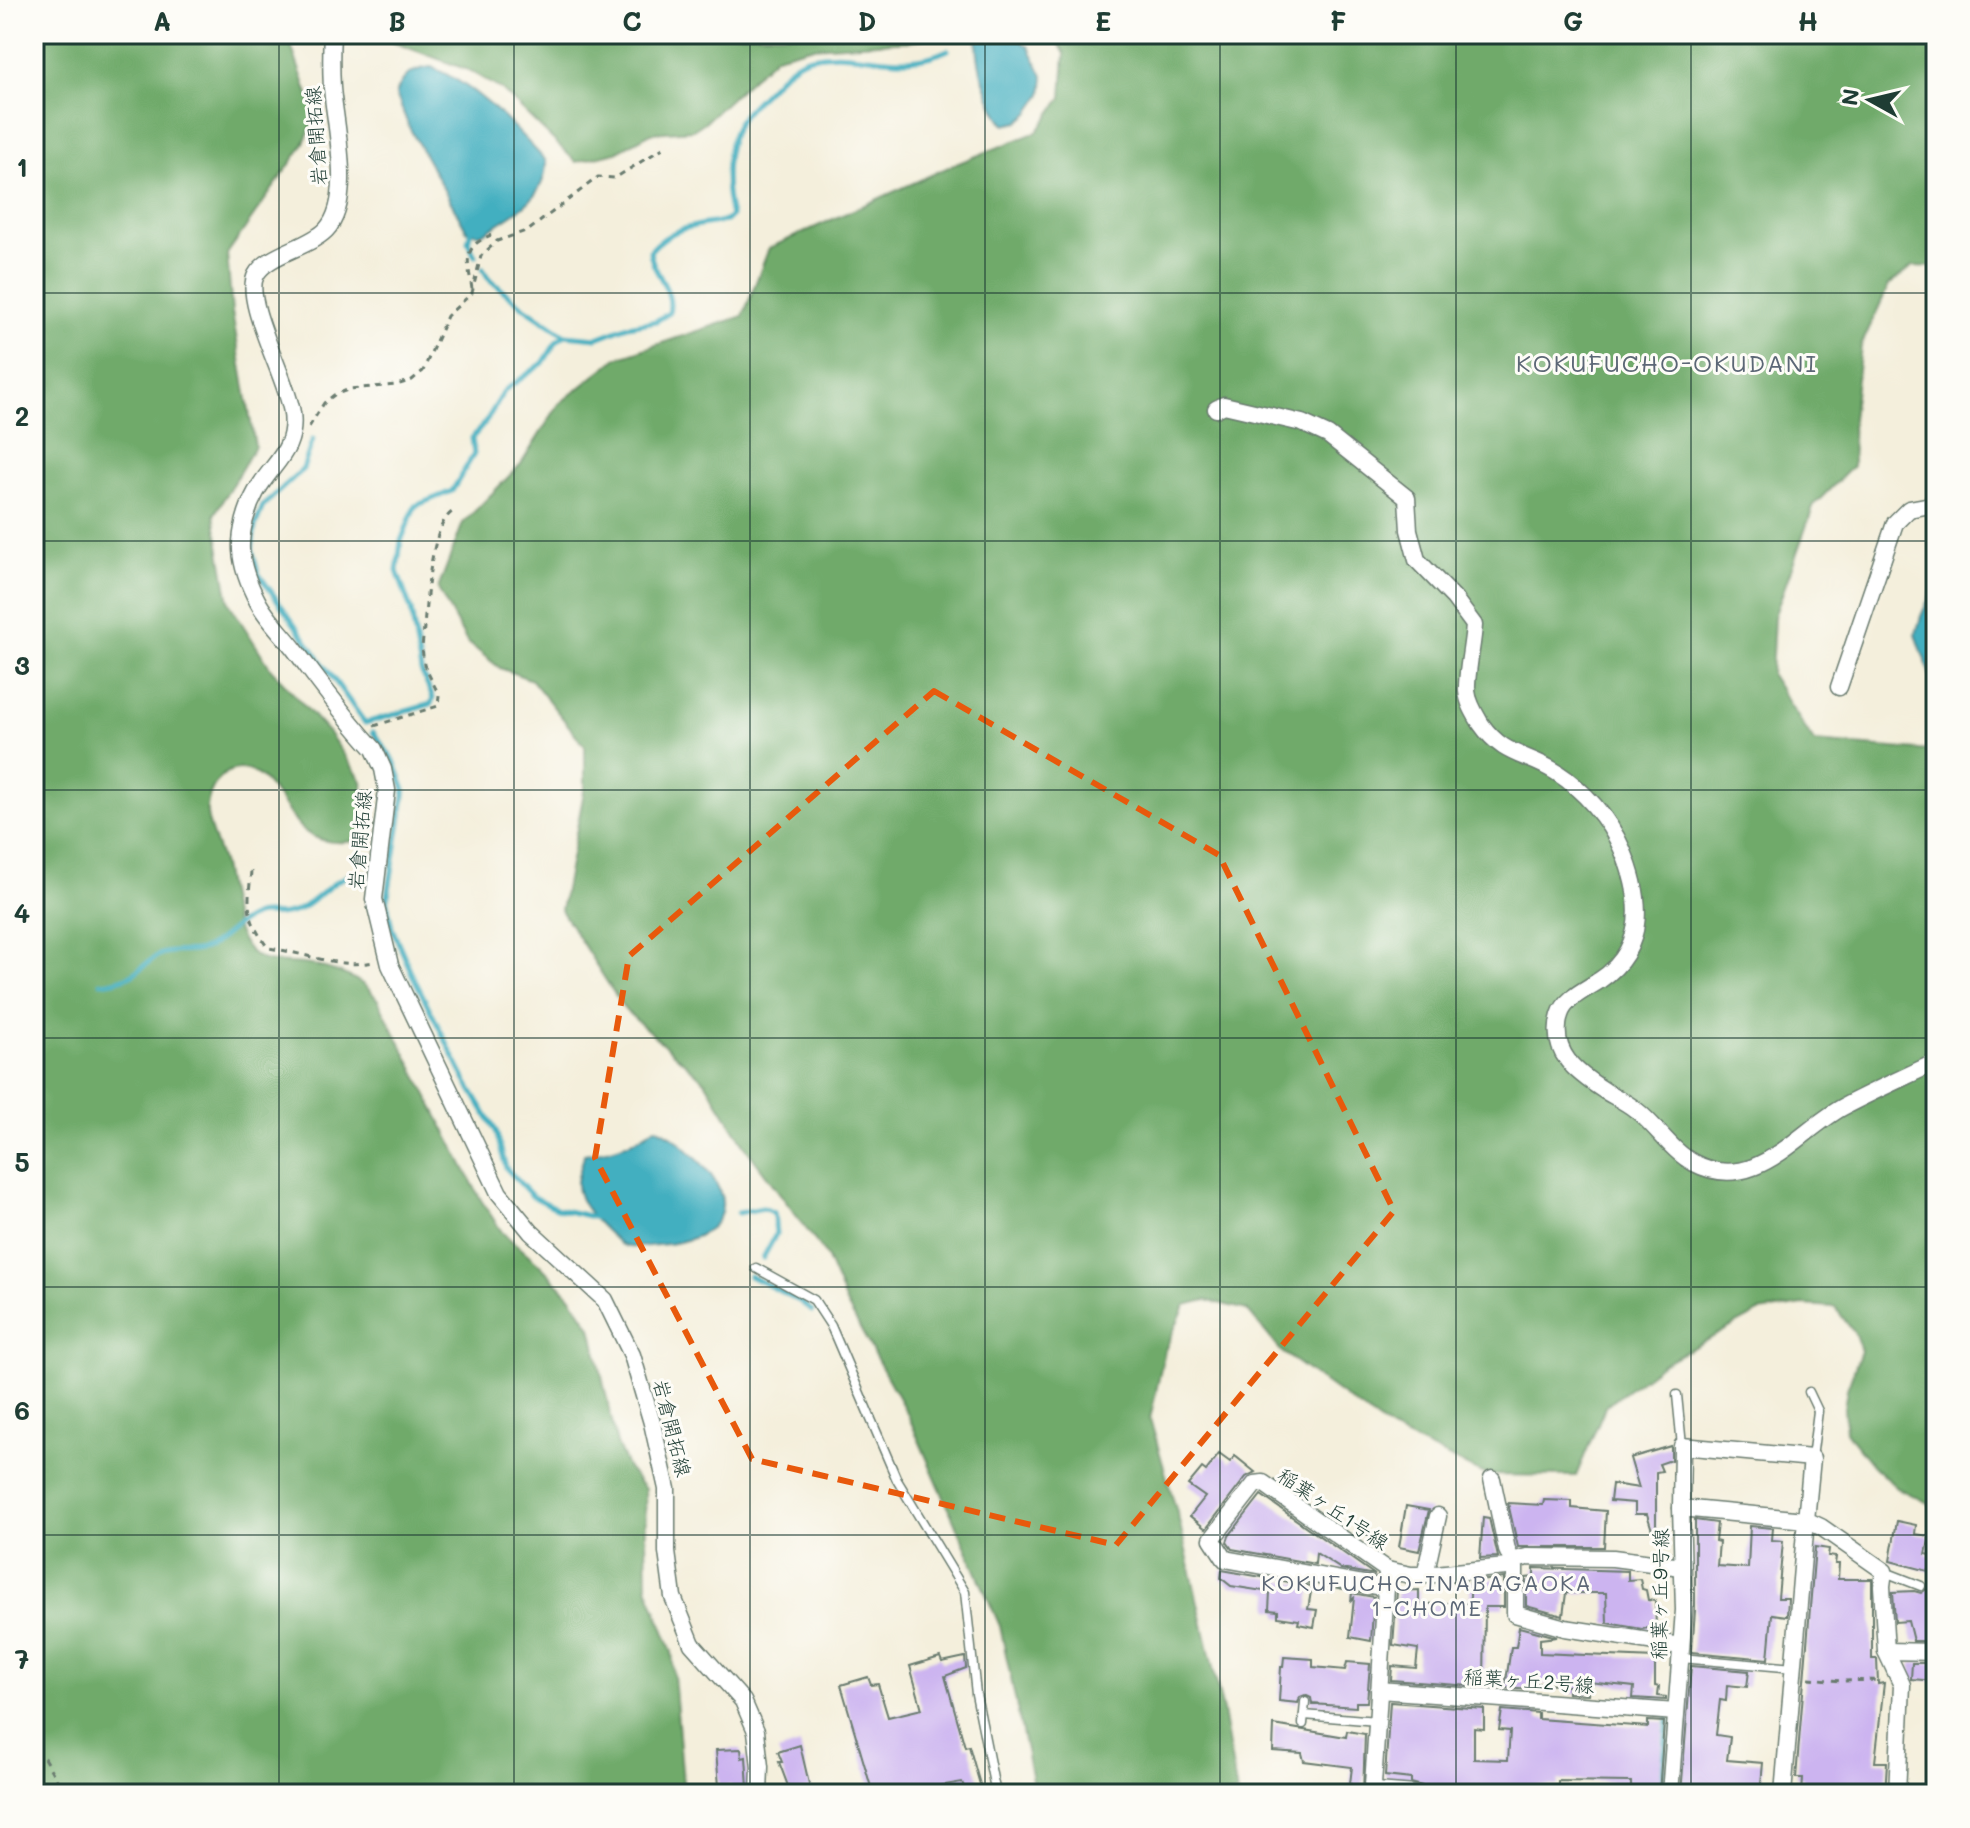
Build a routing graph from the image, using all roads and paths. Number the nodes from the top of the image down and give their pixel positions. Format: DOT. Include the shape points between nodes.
graph roads {
  1 [pos="332,34"];
  2 [pos="663,148"];
  3 [pos="491,235"];
  4 [pos="472,293"];
  5 [pos="1216,409"];
  6 [pos="292,433"];
  7 [pos="1936,504"];
  8 [pos="452,512"];
  9 [pos="1839,687"];
  10 [pos="357,732"];
  11 [pos="251,871"];
  12 [pos="388,959"];
  13 [pos="1936,1062"];
  14 [pos="756,1268"];
  15 [pos="1809,1392"];
  16 [pos="1677,1395"];
  17 [pos="1682,1446"];
  18 [pos="1812,1458"];
  19 [pos="1492,1479"];
  20 [pos="1681,1508"];
  21 [pos="1438,1516"];
  22 [pos="1806,1520"];
  23 [pos="1512,1561"];
  24 [pos="1682,1567"];
  25 [pos="1387,1570"];
  26 [pos="1884,1571"];
  27 [pos="1425,1575"];
  28 [pos="1921,1586"];
  29 [pos="1386,1588"];
  30 [pos="1886,1651"];
  31 [pos="1681,1652"];
  32 [pos="1936,1652"];
  33 [pos="1797,1672"];
  34 [pos="1899,1679"];
  35 [pos="1379,1690"];
  36 [pos="1305,1702"];
  37 [pos="1676,1712"];
  38 [pos="1377,1721"];
  39 [pos="34,1751"];
  40 [pos="65,1794"];
  41 [pos="759,1794"];
  42 [pos="996,1794"];
  43 [pos="1415,1794"];
  44 [pos="1670,1794"];
  45 [pos="1783,1794"];
  46 [pos="1897,1794"];
  1 -- 6 [label="street, 岩倉開拓線" via="340,160 335,217 308,244 266,263 252,292 287,387"];
  2 -- 4 [label="path" via="615,178 598,177 529,230 497,241 481,256"];
  3 -- 4 [label="path" via="474,242 469,251"];
  4 -- 6 [label="path" via="447,316 423,371 412,380 334,395 309,427"];
  5 -- 13 [label="street" via="1224,405 1302,423 1328,435 1407,498 1417,560 1474,625 1467,691 1473,712 1492,740 1554,771 1588,797 1621,846 1637,891 1636,928 1617,965 1561,1011 1557,1033 1573,1069 1636,1110 1691,1162 1733,1171 1756,1167 1840,1108"];
  6 -- 10 [label="street, 岩倉開拓線" via="287,452 256,492 241,550 259,603"];
  7 -- 9 [label="street" via="1909,509 1895,523"];
  8 -- 10 [label="path" via="436,536 422,647 438,706"];
  10 -- 12 [label="street, 岩倉開拓線" via="374,749 387,790 374,899"];
  11 -- 12 [label="path" via="248,912 268,948 327,961 362,964"];
  12 -- 41 [label="street, 岩倉開拓線" via="499,1193 531,1232 605,1300 632,1355 667,1489 673,1597 692,1644 743,1701 756,1731"];
  14 -- 42 [label="lane" via="814,1300 831,1326 897,1480 965,1592 976,1694"];
  15 -- 18 [label="lane" via="1818,1411"];
  16 -- 17 [label="lane"];
  17 -- 18 [label="street"];
  17 -- 20 [label="street"];
  18 -- 22 [label="street"];
  19 -- 23 [label="street"];
  20 -- 22 [label="street, 稲葉ヶ丘9号線"];
  20 -- 24 [label="street, 稲葉ヶ丘9号線"];
  21 -- 27 [label="street"];
  22 -- 26 [label="street"];
  22 -- 33 [label="street"];
  23 -- 24 [label="street" via="1613,1558"];
  23 -- 27 [label="street" via="1506,1567"];
  23 -- 31 [label="street" via="1515,1614"];
  24 -- 31 [label="street, 稲葉ヶ丘9号線"];
  25 -- 27 [label="street"];
  25 -- 29 [label="street, 稲葉ヶ丘1号線"];
  25 -- 29 [label="street, 稲葉ヶ丘1号線" via="1263,1483 1255,1484 1212,1539 1225,1559"];
  26 -- 28 [label="lane"];
  26 -- 30 [label="street"];
  29 -- 35 [label="street, 稲葉ヶ丘1号線"];
  30 -- 32 [label="street"];
  30 -- 34 [label="street"];
  31 -- 33 [label="lane"];
  31 -- 37 [label="street, 稲葉ヶ丘9号線"];
  33 -- 34 [label="path" via="1841,1681"];
  33 -- 45 [label="street"];
  34 -- 46 [label="street"];
  35 -- 37 [label="street, 稲葉ヶ丘2号線"];
  35 -- 38 [label="street, 稲葉ヶ丘1号線"];
  36 -- 38 [label="lane" via="1303,1720"];
  37 -- 44 [label="street, 稲葉ヶ丘9号線"];
  38 -- 43 [label="street, 稲葉ヶ丘1号線" via="1373,1785 1377,1791"];
  39 -- 40 [label="path" via="44,1758"];
}
